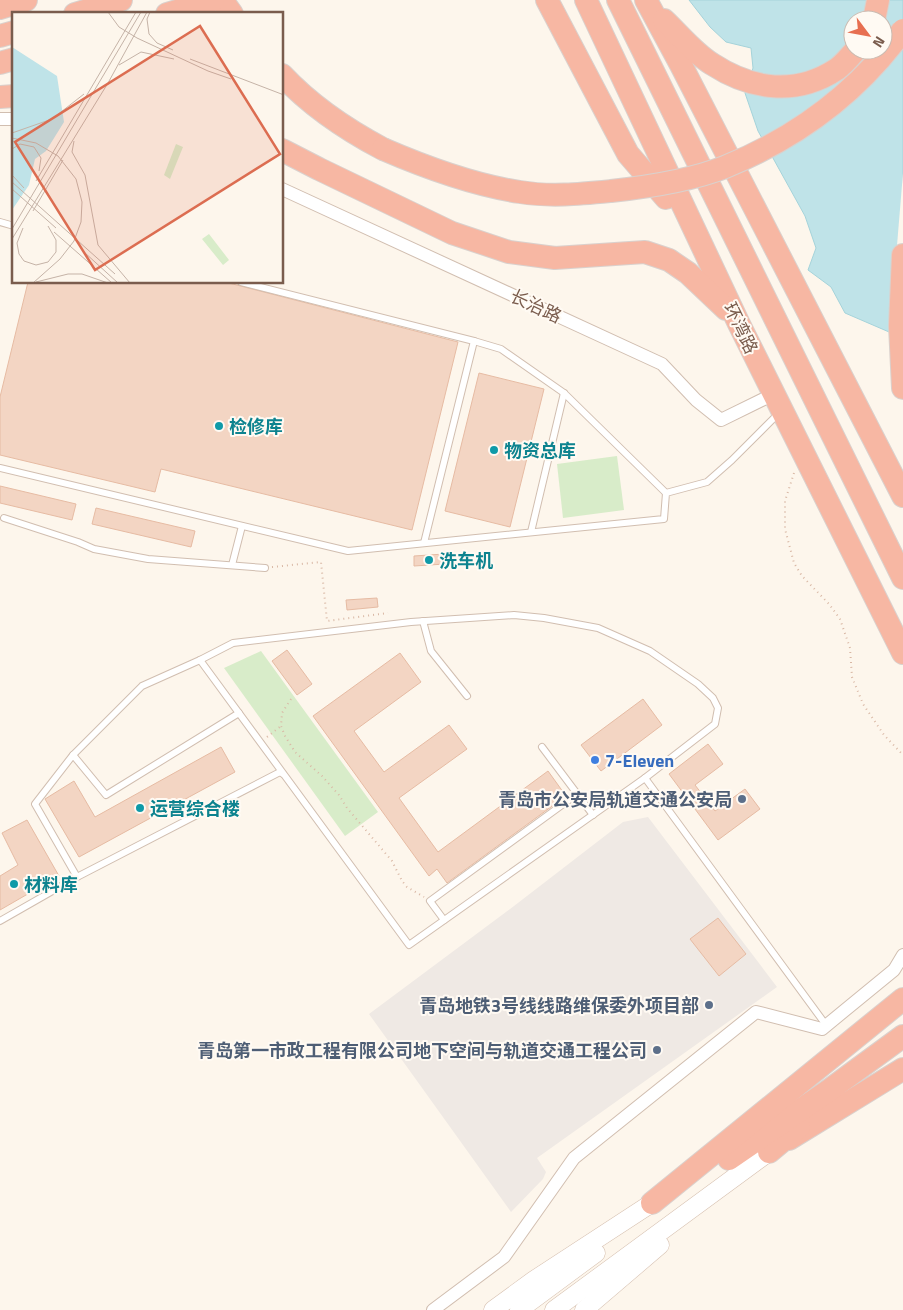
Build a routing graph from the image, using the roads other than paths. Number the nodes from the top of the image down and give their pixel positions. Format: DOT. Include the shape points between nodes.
graph roads {
  1 [pos="26,0"];
  2 [pos="122,0"];
  3 [pos="213,0"];
  4 [pos="222,0"];
  5 [pos="547,0"];
  6 [pos="586,0"];
  7 [pos="618,0"];
  8 [pos="647,1"];
  9 [pos="0,8"];
  10 [pos="82,12"];
  11 [pos="174,12"];
  12 [pos="231,12"];
  13 [pos="903,30"];
  14 [pos="846,60"];
  15 [pos="284,78"];
  16 [pos="284,151"];
  17 [pos="284,191"];
  18 [pos="695,233"];
  19 [pos="903,256"];
  20 [pos="249,284"];
  21 [pos="739,324"];
  22 [pos="474,341"];
  23 [pos="902,384"];
  24 [pos="903,388"];
  25 [pos="564,393"];
  26 [pos="778,402"];
  27 [pos="0,468"];
  28 [pos="666,493"];
  29 [pos="903,496"];
  30 [pos="4,518"];
  31 [pos="242,526"];
  32 [pos="531,532"];
  33 [pos="424,543"];
  34 [pos="232,565"];
  35 [pos="265,568"];
  36 [pos="903,578"];
  37 [pos="423,622"];
  38 [pos="903,653"];
  39 [pos="200,660"];
  40 [pos="467,696"];
  41 [pos="240,713"];
  42 [pos="542,747"];
  43 [pos="73,755"];
  44 [pos="286,776"];
  45 [pos="645,778"];
  46 [pos="577,794"];
  47 [pos="593,815"];
  48 [pos="77,877"];
  49 [pos="444,920"];
  50 [pos="0,921"];
  51 [pos="903,955"];
  52 [pos="903,999"];
  53 [pos="826,1025"];
  54 [pos="903,1036"];
  55 [pos="903,1050"];
  56 [pos="903,1069"];
  57 [pos="769,1152"];
  58 [pos="652,1203"];
  59 [pos="506,1307"];
  60 [pos="433,1310"];
  61 [pos="554,1310"];
  62 [pos="584,1310"];
  1 -- 9 [label="highway"];
  2 -- 10 [label="highway"];
  3 -- 11 [label="highway"];
  4 -- 12 [label="highway"];
  5 -- 18 [label="highway" via="628,154"];
  6 -- 18 [label="highway, 环湾路"];
  7 -- 36 [label="highway, 环湾路"];
  8 -- 14 [label="highway" via="710,63 740,80 769,87 793,87 815,81"];
  8 -- 29 [label="highway"];
  13 -- 15 [label="highway, bridge" via="884,57 860,81 796,131 760,151 724,168 694,177 656,185 559,196 467,180 419,165 348,129"];
  16 -- 21 [label="highway" via="452,233 509,252 555,258 645,252 669,260 718,300"];
  17 -- 26 [label="street, 长治路" via="662,364 696,400 721,420"];
  18 -- 21 [label="highway, 环湾路"];
  19 -- 23 [label="highway"];
  20 -- 22 [label="lane"];
  21 -- 26 [label="highway, 环湾路"];
  22 -- 25 [label="lane" via="501,349"];
  22 -- 33 [label="lane"];
  23 -- 24 [label="highway"];
  25 -- 28 [label="lane"];
  25 -- 32 [label="lane"];
  26 -- 28 [label="lane" via="732,460 707,482"];
  26 -- 38 [label="highway, 环湾路"];
  27 -- 31 [label="lane"];
  28 -- 32 [label="lane" via="664,519"];
  30 -- 34 [label="lane" via="94,549 148,559"];
  31 -- 33 [label="lane" via="348,551"];
  31 -- 34 [label="lane"];
  32 -- 33 [label="lane"];
  34 -- 35 [label="lane"];
  37 -- 39 [label="lane" via="233,643"];
  37 -- 40 [label="lane" via="431,651"];
  37 -- 45 [label="lane" via="514,615 598,628 650,651 698,684 713,698 718,708 714,724"];
  39 -- 41 [label="lane"];
  39 -- 43 [label="lane" via="142,686"];
  41 -- 43 [label="lane" via="106,794"];
  41 -- 44 [label="lane"];
  42 -- 46 [label="lane"];
  43 -- 48 [label="lane" via="35,804"];
  44 -- 48 [label="lane" via="280,772"];
  44 -- 49 [label="lane" via="409,944"];
  45 -- 47 [label="lane"];
  45 -- 53 [label="lane"];
  46 -- 47 [label="lane"];
  46 -- 49 [label="lane" via="430,901"];
  47 -- 49 [label="lane"];
  48 -- 50 [label="lane"];
  51 -- 53 [label="street" via="894,970"];
  52 -- 58 [label="highway"];
  53 -- 60 [label="street" via="822,1029 756,1012 574,1158 504,1257"];
  54 -- 58 [label="highway" via="699,1179"];
  55 -- 57 [label="highway" via="809,1118"];
  56 -- 57 [label="highway"];
  57 -- 61 [label="main road"];
  57 -- 62 [label="main road"];
  58 -- 59 [label="main road" via="534,1280"];
}
